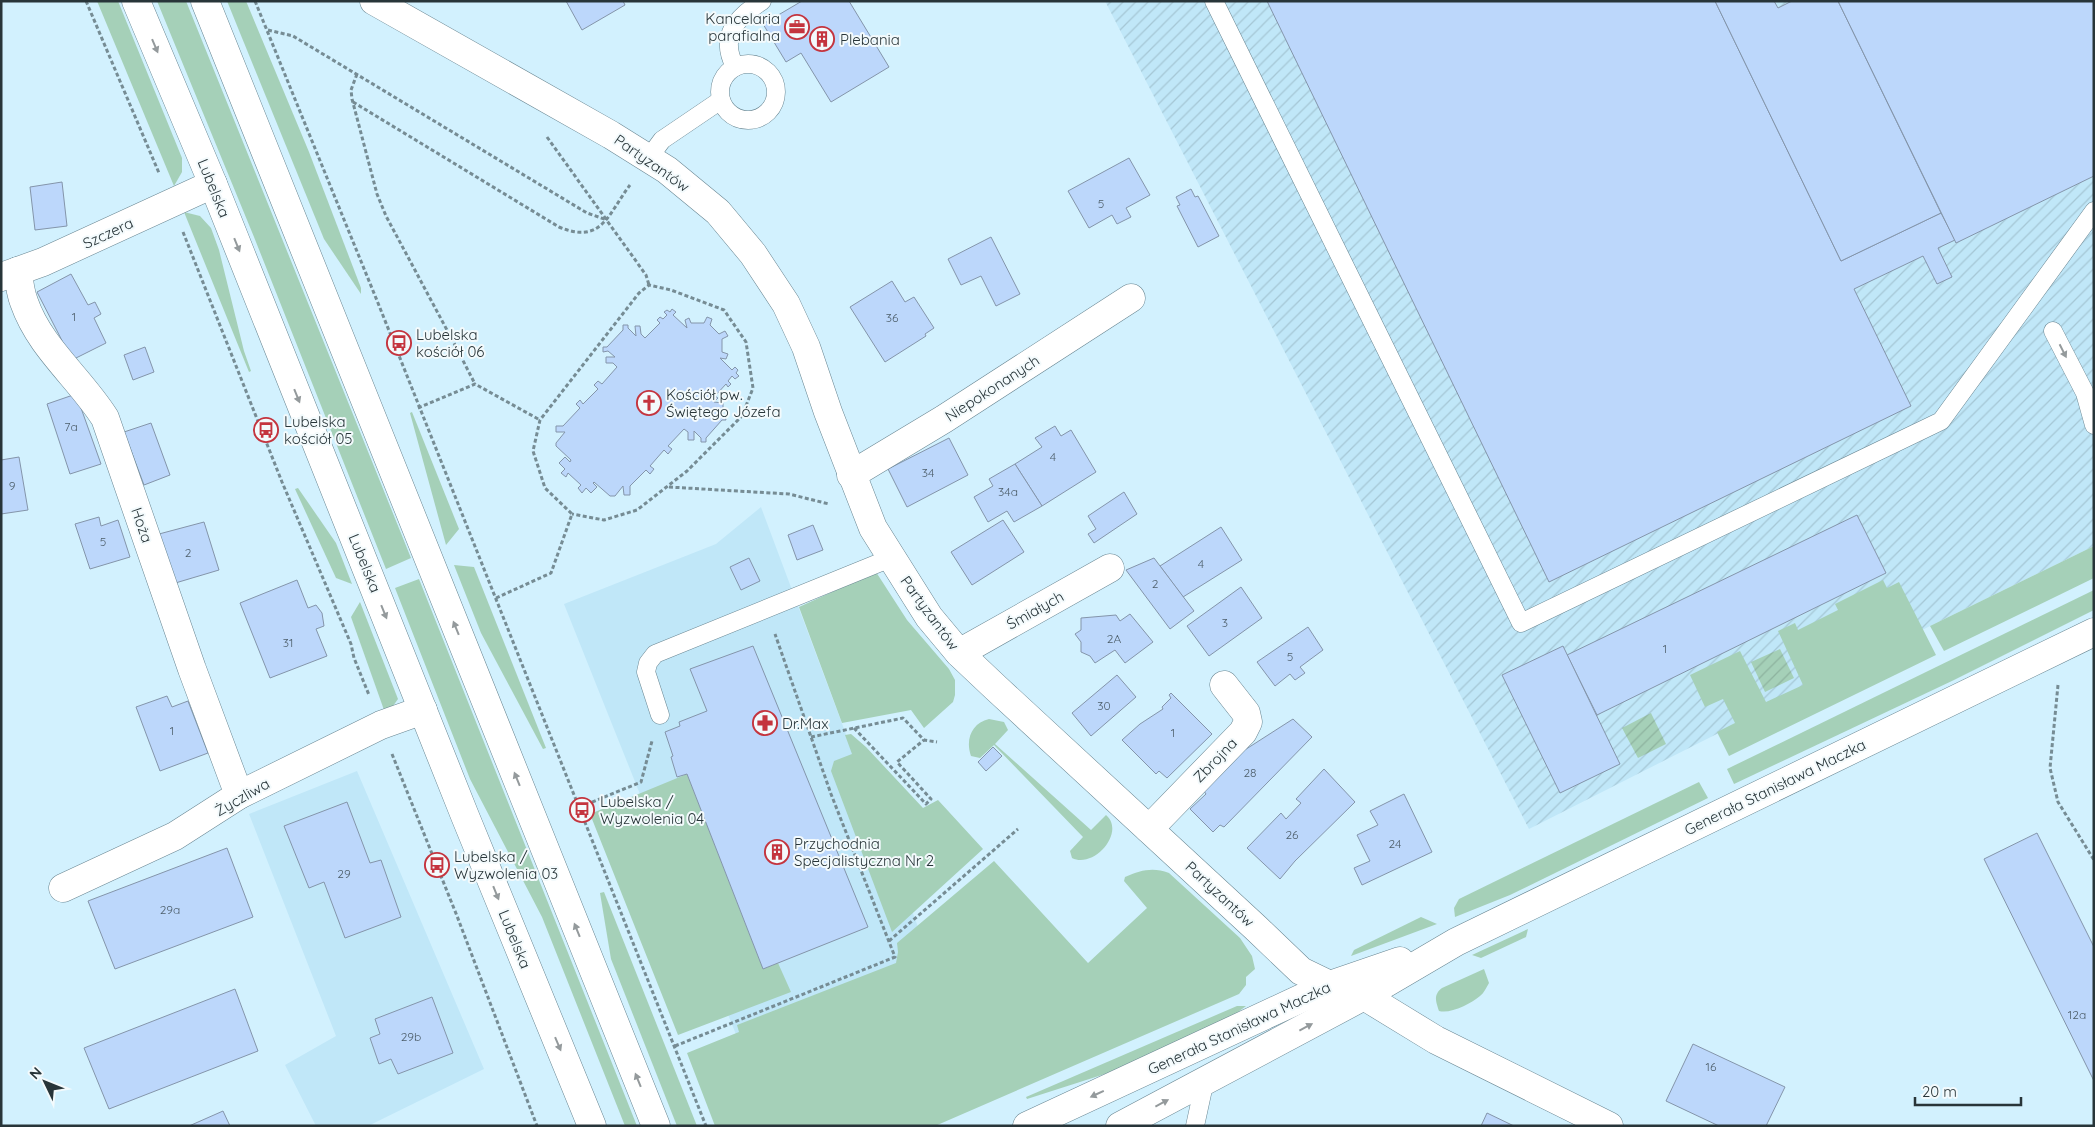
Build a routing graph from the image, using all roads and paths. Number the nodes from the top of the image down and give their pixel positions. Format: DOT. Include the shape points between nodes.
graph roads {
  1 [pos="86,1"];
  2 [pos="136,1"];
  3 [pos="205,1"];
  4 [pos="255,1"];
  5 [pos="374,1"];
  6 [pos="738,1"];
  7 [pos="762,1"];
  8 [pos="1214,1"];
  9 [pos="738,20"];
  10 [pos="268,30"];
  11 [pos="735,67"];
  12 [pos="357,74"];
  13 [pos="722,100"];
  14 [pos="353,102"];
  15 [pos="544,134"];
  16 [pos="648,159"];
  17 [pos="632,182"];
  18 [pos="213,184"];
  19 [pos="172,203"];
  20 [pos="2094,211"];
  21 [pos="607,220"];
  22 [pos="9,274"];
  23 [pos="649,285"];
  24 [pos="1131,298"];
  25 [pos="2053,331"];
  26 [pos="475,384"];
  27 [pos="418,408"];
  28 [pos="540,420"];
  29 [pos="2094,425"];
  30 [pos="851,474"];
  31 [pos="669,487"];
  32 [pos="834,505"];
  33 [pos="572,514"];
  34 [pos="891,558"];
  35 [pos="1110,568"];
  36 [pos="496,598"];
  37 [pos="766,608"];
  38 [pos="2094,632"];
  39 [pos="2063,647"];
  40 [pos="959,653"];
  41 [pos="1224,686"];
  42 [pos="423,710"];
  43 [pos="660,715"];
  44 [pos="381,725"];
  45 [pos="854,728"];
  46 [pos="812,737"];
  47 [pos="924,740"];
  48 [pos="937,742"];
  49 [pos="239,795"];
  50 [pos="580,807"];
  51 [pos="1018,829"];
  52 [pos="1149,829"];
  53 [pos="2094,860"];
  54 [pos="63,888"];
  55 [pos="889,942"];
  56 [pos="1456,942"];
  57 [pos="1330,985"];
  58 [pos="1364,996"];
  59 [pos="675,1046"];
  60 [pos="1205,1080"];
  61 [pos="537,1126"];
  62 [pos="592,1126"];
  63 [pos="656,1126"];
  64 [pos="706,1126"];
  65 [pos="1027,1126"];
  66 [pos="1120,1126"];
  67 [pos="1195,1126"];
  68 [pos="1609,1126"];
  1 -- 19 [label="path"];
  2 -- 18 [label="main road, Lubelska, one-way"];
  63 -- 3 [label="main road, one-way"];
  4 -- 10 [label="path"];
  5 -- 16 [label="main road, Partyzantów" via="612,135"];
  6 -- 9 [label="lane"];
  7 -- 9 [label="lane"];
  8 -- 20 [label="lane" via="1521,623 1941,421"];
  9 -- 11 [label="lane" via="730,33 728,45"];
  10 -- 12 [label="path" via="293,36"];
  10 -- 27 [label="path"];
  11 -- 13 [label="lane" via="722,81"];
  11 -- 13 [label="lane" via="753,64 768,73 776,89 772,106 766,113 750,120 733,115"];
  12 -- 14 [label="path" via="351,90"];
  12 -- 21 [label="path" via="587,213"];
  13 -- 16 [label="lane" via="662,140"];
  14 -- 21 [label="path" via="559,227 587,233"];
  14 -- 26 [label="path" via="377,194 386,216"];
  15 -- 21 [label="path"];
  16 -- 30 [label="main road, Partyzantów" via="667,170 718,212 753,254 786,304 806,347"];
  17 -- 21 [label="path"];
  18 -- 19 [label="main road, Szczera"];
  18 -- 42 [label="main road, Lubelska, one-way"];
  19 -- 22 [label="main road, Szczera" via="43,262"];
  19 -- 44 [label="path"];
  21 -- 23 [label="path" via="646,275"];
  22 -- 49 [label="main road, Hoża" via="50,351 93,399 105,418"];
  23 -- 28 [label="path" via="639,293"];
  23 -- 31 [label="path" via="724,310 746,342 753,388 742,416"];
  24 -- 30 [label="main road, Niepokonanych" via="944,419"];
  25 -- 29 [label="lane, one-way" via="2085,393"];
  26 -- 27 [label="path"];
  26 -- 28 [label="path"];
  27 -- 36 [label="path"];
  28 -- 33 [label="path" via="534,450 545,488"];
  30 -- 34 [label="main road, Partyzantów" via="873,528"];
  31 -- 32 [label="path" via="789,494"];
  31 -- 33 [label="path" via="637,510 604,520"];
  33 -- 36 [label="path" via="551,573"];
  34 -- 37 [label="lane"];
  34 -- 40 [label="main road, Partyzantów" via="929,617"];
  35 -- 40 [label="main road, Śmiałych"];
  36 -- 50 [label="path"];
  37 -- 43 [label="lane" via="655,654 646,672"];
  37 -- 46 [label="path"];
  38 -- 39 [label="main road, Generała Stanisława Maczka"];
  39 -- 53 [label="path" via="2050,768 2058,802"];
  39 -- 56 [label="main road, Generała Stanisława Maczka"];
  40 -- 52 [label="main road, Partyzantów"];
  41 -- 52 [label="main road, Zbrojna" via="1246,713 1246,727"];
  42 -- 44 [label="main road, Życzliwa"];
  42 -- 62 [label="main road, Lubelska, one-way"];
  43 -- 50 [label="path" via="641,782"];
  44 -- 49 [label="main road, Życzliwa"];
  44 -- 61 [label="path"];
  45 -- 46 [label="path"];
  45 -- 47 [label="path" via="904,718"];
  45 -- 47 [label="path" via="926,804 931,799 897,762"];
  46 -- 55 [label="path"];
  47 -- 48 [label="path"];
  49 -- 54 [label="main road, Życzliwa" via="175,836"];
  50 -- 59 [label="path"];
  51 -- 55 [label="path"];
  52 -- 57 [label="main road, Partyzantów" via="1301,972"];
  55 -- 59 [label="path" via="895,958"];
  56 -- 57 [label="main road, Generała Stanisława Maczka"];
  56 -- 58 [label="main road, Generała Stanisława Maczka"];
  57 -- 58 [label="main road, Partyzantów"];
  57 -- 65 [label="main road, Generała Stanisława Maczka, one-way"];
  60 -- 58 [label="main road, Generała Stanisława Maczka, one-way"];
  58 -- 68 [label="main road, Partyzantów" via="1436,1040"];
  59 -- 64 [label="path"];
  66 -- 60 [label="main road, Generała Stanisława Maczka, one-way"];
  60 -- 67 [label="lane"];
}
